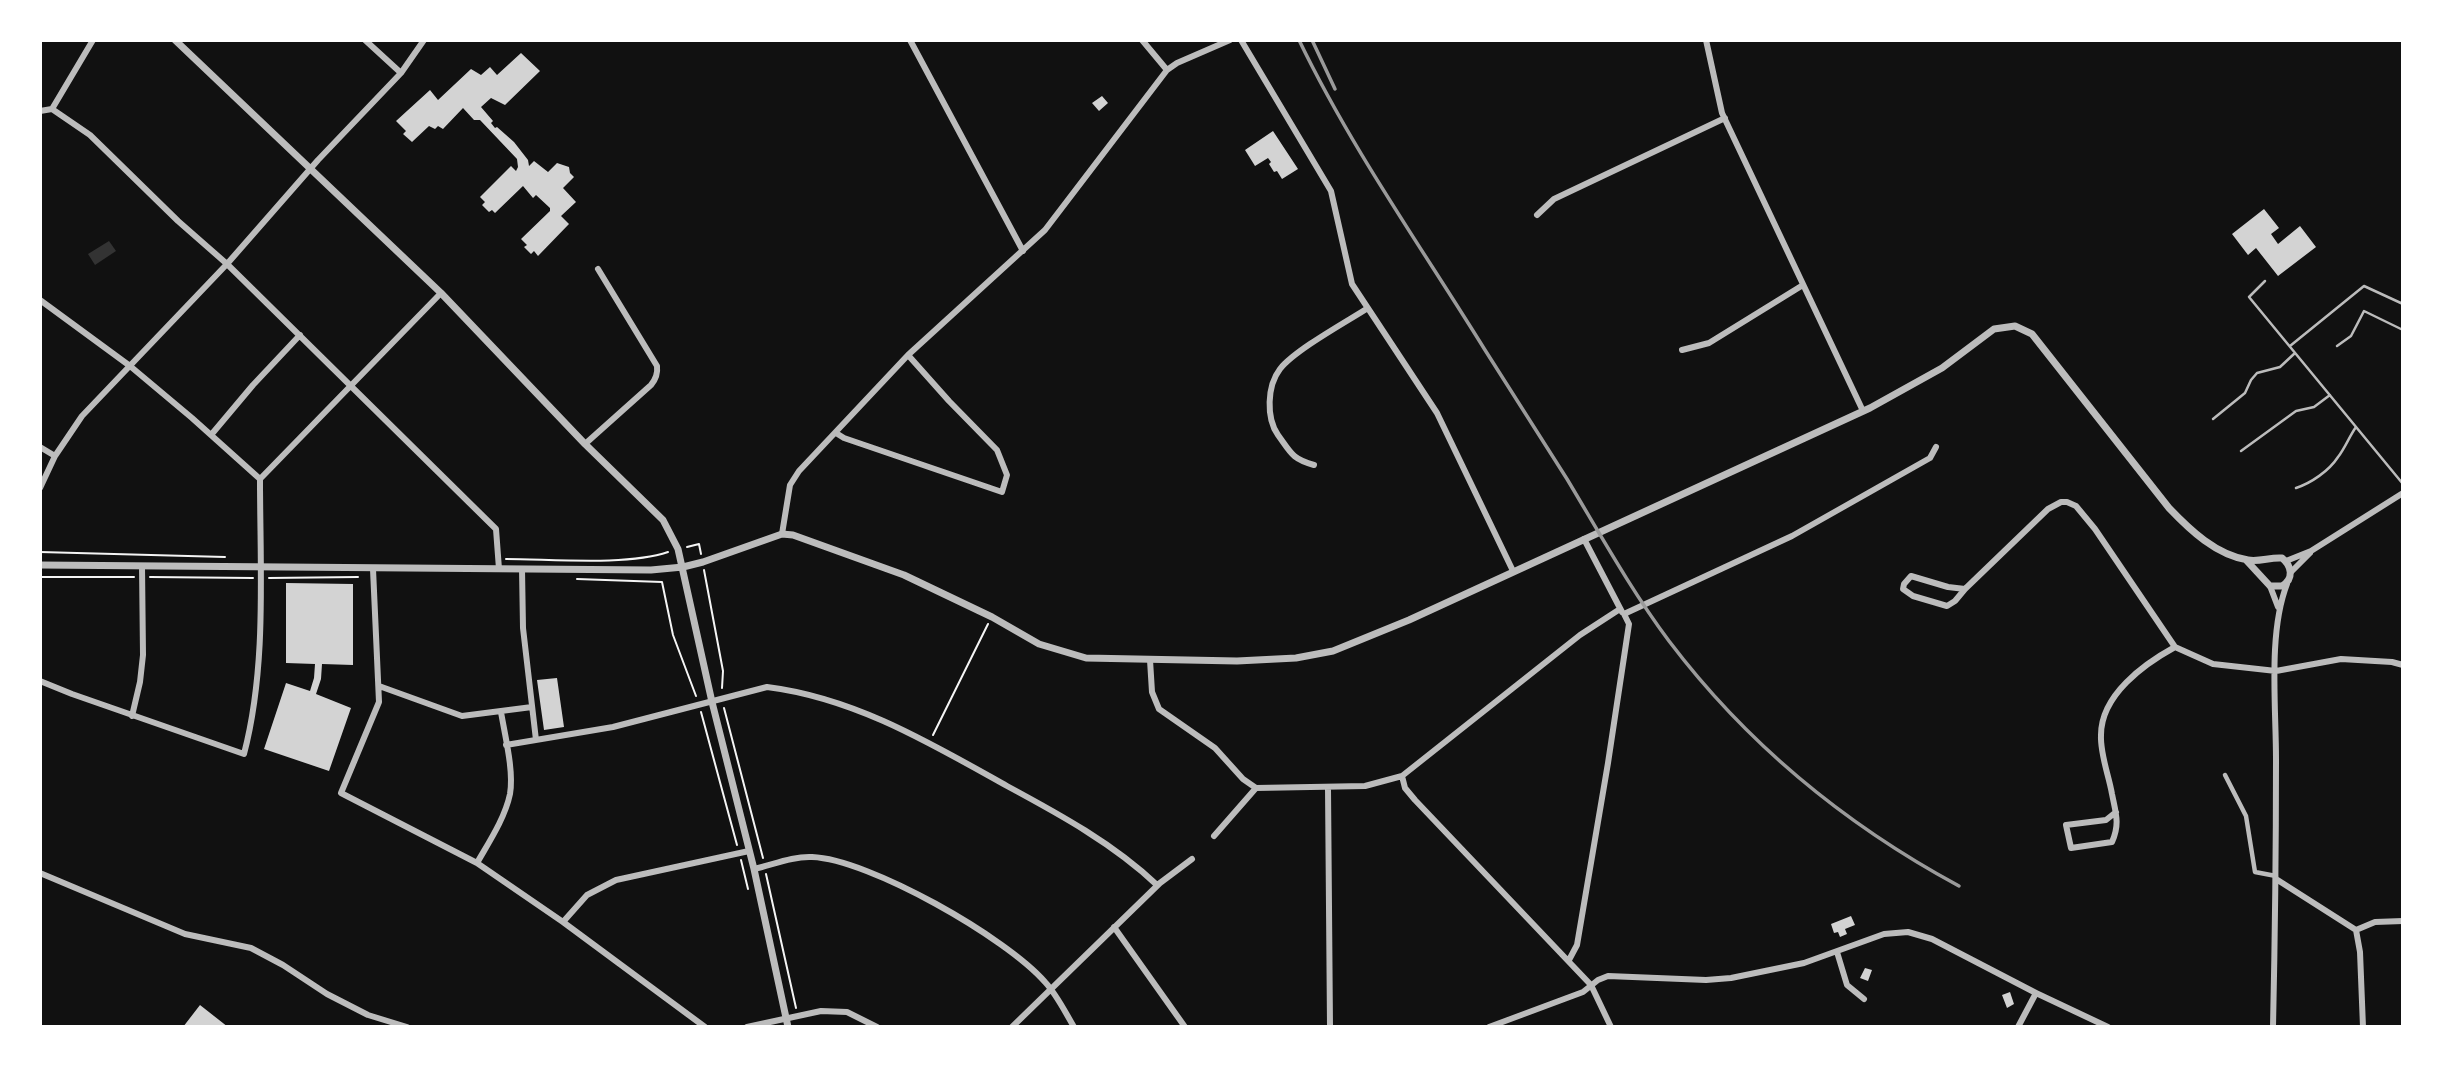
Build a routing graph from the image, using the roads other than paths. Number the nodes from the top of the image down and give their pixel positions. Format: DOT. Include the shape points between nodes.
graph roads {
  1 [pos="93,40"];
  2 [pos="175,40"];
  3 [pos="365,40"];
  4 [pos="424,40"];
  5 [pos="910,40"];
  6 [pos="1142,40"];
  7 [pos="1230,40"];
  8 [pos="1241,40"];
  9 [pos="1706,40"];
  10 [pos="1167,70"];
  11 [pos="401,73"];
  12 [pos="52,109"];
  13 [pos="40,111"];
  14 [pos="1725,118"];
  15 [pos="311,169"];
  16 [pos="1537,215"];
  17 [pos="1023,251"];
  18 [pos="228,264"];
  19 [pos="598,269"];
  20 [pos="2265,281"];
  21 [pos="1803,285"];
  22 [pos="442,293"];
  23 [pos="40,300"];
  24 [pos="2403,304"];
  25 [pos="1368,308"];
  26 [pos="2403,330"];
  27 [pos="300,335"];
  28 [pos="2290,346"];
  29 [pos="2337,346"];
  30 [pos="1682,350"];
  31 [pos="2295,353"];
  32 [pos="908,355"];
  33 [pos="130,366"];
  34 [pos="351,384"];
  35 [pos="2330,395"];
  36 [pos="1864,411"];
  37 [pos="2213,419"];
  38 [pos="2356,427"];
  39 [pos="836,433"];
  40 [pos="211,435"];
  41 [pos="585,444"];
  42 [pos="40,447"];
  43 [pos="1936,447"];
  44 [pos="2241,451"];
  45 [pos="55,456"];
  46 [pos="1314,465"];
  47 [pos="260,479"];
  48 [pos="2403,484"];
  49 [pos="40,488"];
  50 [pos="2296,488"];
  51 [pos="2403,493"];
  52 [pos="782,534"];
  53 [pos="1584,539"];
  54 [pos="2311,551"];
  55 [pos="2246,560"];
  56 [pos="2264,561"];
  57 [pos="2286,561"];
  58 [pos="40,565"];
  59 [pos="142,566"];
  60 [pos="260,566"];
  61 [pos="683,567"];
  62 [pos="499,569"];
  63 [pos="522,569"];
  64 [pos="1513,571"];
  65 [pos="2291,572"];
  66 [pos="373,573"];
  67 [pos="2262,579"];
  68 [pos="2287,584"];
  69 [pos="2270,586"];
  70 [pos="1965,589"];
  71 [pos="2278,607"];
  72 [pos="1622,611"];
  73 [pos="2175,647"];
  74 [pos="1150,660"];
  75 [pos="2403,665"];
  76 [pos="2276,671"];
  77 [pos="40,681"];
  78 [pos="379,686"];
  79 [pos="712,702"];
  80 [pos="531,707"];
  81 [pos="501,712"];
  82 [pos="132,716"];
  83 [pos="536,740"];
  84 [pos="506,745"];
  85 [pos="2225,775"];
  86 [pos="1402,776"];
  87 [pos="1256,788"];
  88 [pos="1328,788"];
  89 [pos="2116,812"];
  90 [pos="1214,836"];
  91 [pos="749,851"];
  92 [pos="1192,859"];
  93 [pos="477,863"];
  94 [pos="754,869"];
  95 [pos="40,873"];
  96 [pos="2276,877"];
  97 [pos="1157,885"];
  98 [pos="2403,921"];
  99 [pos="564,922"];
  100 [pos="1114,927"];
  101 [pos="2356,930"];
  102 [pos="1838,952"];
  103 [pos="1569,960"];
  104 [pos="1591,985"];
  105 [pos="1051,989"];
  106 [pos="2036,993"];
  107 [pos="1864,999"];
  108 [pos="787,1018"];
  109 [pos="407,1027"];
  110 [pos="705,1027"];
  111 [pos="747,1027"];
  112 [pos="788,1027"];
  113 [pos="877,1027"];
  114 [pos="1012,1027"];
  115 [pos="1074,1027"];
  116 [pos="1185,1027"];
  117 [pos="1330,1027"];
  118 [pos="1489,1027"];
  119 [pos="1611,1027"];
  120 [pos="2018,1027"];
  121 [pos="2108,1027"];
  122 [pos="2273,1027"];
  123 [pos="2362,1027"];
  1 -- 12 [label="street"];
  2 -- 15 [label="street"];
  3 -- 11 [label="street"];
  4 -- 11 [label="street"];
  5 -- 17 [label="street"];
  6 -- 10 [label="street"];
  7 -- 10 [label="street"];
  8 -- 25 [label="street" via="1331,191 1352,284"];
  9 -- 14 [label="street"];
  10 -- 17 [label="street" via="1079,188"];
  11 -- 15 [label="street"];
  12 -- 13 [label="street"];
  12 -- 18 [label="street" via="90,135"];
  14 -- 16 [label="street" via="1554,199"];
  14 -- 21 [label="street"];
  15 -- 18 [label="street"];
  15 -- 22 [label="street"];
  17 -- 32 [label="street"];
  18 -- 27 [label="street"];
  18 -- 33 [label="street"];
  19 -- 41 [label="street" via="657,372 651,386"];
  20 -- 28 [label="lane" via="2249,297"];
  21 -- 30 [label="street" via="1709,343"];
  21 -- 36 [label="street"];
  22 -- 34 [label="street"];
  22 -- 41 [label="street"];
  23 -- 33 [label="street"];
  24 -- 28 [label="lane" via="2364,286"];
  25 -- 46 [label="street" via="1298,354 1277,377 1270,400 1274,430 1294,458"];
  25 -- 64 [label="street" via="1437,413"];
  26 -- 29 [label="lane" via="2364,312 2351,336"];
  27 -- 34 [label="street"];
  27 -- 40 [label="street"];
  28 -- 31 [label="lane"];
  31 -- 35 [label="lane"];
  31 -- 37 [label="lane" via="2280,368 2257,373 2245,393"];
  32 -- 39 [label="street"];
  32 -- 39 [label="street" via="998,450 1007,475 1002,492"];
  33 -- 40 [label="street"];
  33 -- 45 [label="street" via="82,416"];
  34 -- 47 [label="street"];
  34 -- 62 [label="street" via="496,529"];
  35 -- 38 [label="lane"];
  35 -- 44 [label="lane" via="2314,407 2296,411"];
  36 -- 53 [label="street"];
  36 -- 55 [label="street" via="1942,368 1994,328 2015,326 2032,334 2189,530"];
  38 -- 48 [label="lane"];
  38 -- 50 [label="lane" via="2331,466"];
  39 -- 52 [label="street" via="790,485"];
  40 -- 47 [label="street"];
  41 -- 61 [label="street" via="663,520"];
  42 -- 45 [label="street"];
  43 -- 72 [label="street" via="1930,458 1792,536"];
  45 -- 49 [label="street"];
  47 -- 60 [label="street"];
  51 -- 54 [label="street"];
  52 -- 61 [label="street"];
  52 -- 74 [label="street" via="904,575 1055,650 1097,659"];
  53 -- 64 [label="street"];
  53 -- 72 [label="street"];
  54 -- 57 [label="street"];
  54 -- 65 [label="street"];
  55 -- 56 [label="street"];
  55 -- 67 [label="street"];
  56 -- 57 [label="street" via="2276,557"];
  56 -- 67 [label="street"];
  57 -- 65 [label="street"];
  58 -- 59 [label="street"];
  59 -- 60 [label="street"];
  59 -- 82 [label="street" via="143,655"];
  60 -- 66 [label="street"];
  60 -- 82 [label="street" via="257,682 244,754"];
  61 -- 63 [label="street"];
  61 -- 79 [label="street"];
  62 -- 63 [label="street"];
  62 -- 66 [label="street"];
  63 -- 80 [label="street"];
  64 -- 74 [label="street" via="1409,620 1315,656"];
  65 -- 68 [label="street"];
  66 -- 78 [label="street"];
  67 -- 69 [label="street"];
  68 -- 69 [label="street"];
  68 -- 71 [label="street"];
  69 -- 71 [label="street"];
  70 -- 70 [label="street" via="1911,576 1903,589 1947,606"];
  70 -- 73 [label="street" via="2055,503 2067,502 2095,529"];
  71 -- 76 [label="street"];
  72 -- 86 [label="street" via="1580,635"];
  72 -- 103 [label="street" via="1629,624 1608,763 1577,945"];
  73 -- 76 [label="street" via="2213,664"];
  73 -- 89 [label="street" via="2126,683 2107,707 2101,735"];
  74 -- 87 [label="street" via="1152,692 1159,709 1215,748"];
  75 -- 76 [label="street" via="2341,659"];
  76 -- 96 [label="street"];
  77 -- 82 [label="street"];
  78 -- 81 [label="street" via="462,716"];
  78 -- 93 [label="street" via="379,702 341,793"];
  79 -- 83 [label="street" via="613,727"];
  79 -- 91 [label="street"];
  79 -- 97 [label="street" via="767,687 844,705 929,743 1037,802 1132,862"];
  80 -- 81 [label="street"];
  80 -- 83 [label="street"];
  81 -- 84 [label="street"];
  83 -- 84 [label="street"];
  84 -- 93 [label="street" via="510,794"];
  85 -- 96 [label="street" via="2246,816 2256,872"];
  86 -- 88 [label="street" via="1365,786"];
  86 -- 103 [label="street" via="1415,800"];
  87 -- 88 [label="street"];
  87 -- 90 [label="street"];
  88 -- 117 [label="street"];
  89 -- 89 [label="street" via="2119,828 2112,842 2071,848 2066,825 2106,820"];
  91 -- 94 [label="street"];
  91 -- 99 [label="street" via="616,880 587,895"];
  92 -- 97 [label="street"];
  93 -- 99 [label="street"];
  94 -- 105 [label="street" via="808,856 872,873 1003,945"];
  94 -- 108 [label="street"];
  95 -- 109 [label="street" via="185,934 251,948 368,1015"];
  96 -- 101 [label="street"];
  96 -- 122 [label="street"];
  97 -- 100 [label="street"];
  98 -- 101 [label="street" via="2375,922"];
  99 -- 110 [label="street"];
  100 -- 105 [label="street"];
  100 -- 116 [label="street"];
  101 -- 123 [label="street"];
  102 -- 104 [label="street" via="1731,978 1623,975 1608,976"];
  102 -- 106 [label="street" via="1884,934 1908,932 1932,939"];
  102 -- 107 [label="street" via="1847,985"];
  103 -- 104 [label="street"];
  104 -- 118 [label="street"];
  104 -- 119 [label="street"];
  105 -- 114 [label="street"];
  105 -- 115 [label="street"];
  106 -- 120 [label="street"];
  106 -- 121 [label="street"];
  108 -- 111 [label="street"];
  108 -- 112 [label="street"];
  108 -- 113 [label="street" via="821,1011 847,1012"];
}
